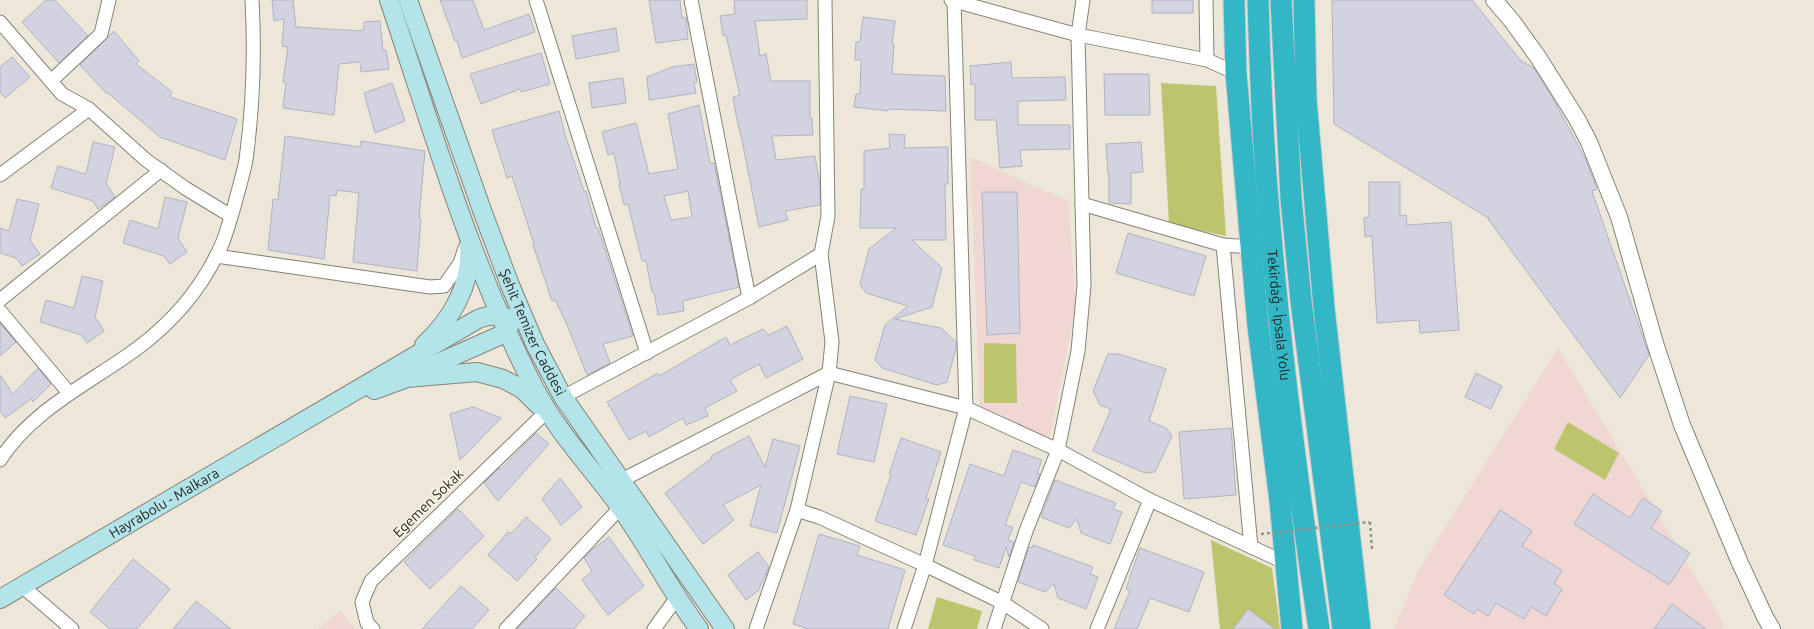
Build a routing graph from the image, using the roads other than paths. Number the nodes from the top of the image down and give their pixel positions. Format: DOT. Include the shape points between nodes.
graph roads {
  1 [pos="110,0"];
  2 [pos="252,0"];
  3 [pos="389,0"];
  4 [pos="408,0"];
  5 [pos="536,0"];
  6 [pos="691,0"];
  7 [pos="825,0"];
  8 [pos="953,0"];
  9 [pos="1083,0"];
  10 [pos="1206,0"];
  11 [pos="1234,0"];
  12 [pos="1258,0"];
  13 [pos="1281,0"];
  14 [pos="1304,0"];
  15 [pos="1494,0"];
  16 [pos="0,22"];
  17 [pos="1078,34"];
  18 [pos="1207,60"];
  19 [pos="1236,73"];
  20 [pos="51,81"];
  21 [pos="89,109"];
  22 [pos="161,170"];
  23 [pos="0,175"];
  24 [pos="1082,204"];
  25 [pos="231,216"];
  26 [pos="469,233"];
  27 [pos="1223,245"];
  28 [pos="1250,247"];
  29 [pos="821,254"];
  30 [pos="216,256"];
  31 [pos="510,285"];
  32 [pos="749,298"];
  33 [pos="0,300"];
  34 [pos="0,311"];
  35 [pos="507,322"];
  36 [pos="536,344"];
  37 [pos="647,352"];
  38 [pos="405,370"];
  39 [pos="829,372"];
  40 [pos="69,393"];
  41 [pos="563,397"];
  42 [pos="966,408"];
  43 [pos="548,414"];
  44 [pos="1058,450"];
  45 [pos="0,460"];
  46 [pos="622,480"];
  47 [pos="1150,500"];
  48 [pos="620,508"];
  49 [pos="796,510"];
  50 [pos="1251,547"];
  51 [pos="1286,563"];
  52 [pos="925,565"];
  53 [pos="22,586"];
  54 [pos="678,596"];
  55 [pos="0,599"];
  56 [pos="1003,603"];
  57 [pos="72,629"];
  58 [pos="373,629"];
  59 [pos="506,629"];
  60 [pos="654,629"];
  61 [pos="699,629"];
  62 [pos="725,629"];
  63 [pos="756,629"];
  64 [pos="904,629"];
  65 [pos="994,629"];
  66 [pos="1042,629"];
  67 [pos="1097,629"];
  68 [pos="1292,629"];
  69 [pos="1319,629"];
  70 [pos="1343,629"];
  71 [pos="1360,629"];
  72 [pos="1772,629"];
  1 -- 20 [label="street" via="101,34"];
  2 -- 25 [label="street" via="254,74 246,161"];
  3 -- 26 [label="main road, Şehit Temizer Caddesi"];
  4 -- 31 [label="main road, Şehit Temizer Caddesi"];
  5 -- 37 [label="street"];
  6 -- 32 [label="street"];
  7 -- 29 [label="street" via="828,216"];
  8 -- 17 [label="street"];
  8 -- 42 [label="street"];
  9 -- 17 [label="street"];
  10 -- 18 [label="street"];
  11 -- 19 [label="highway"];
  12 -- 69 [label="highway, Tekirdağ - İpsala Yolu" via="1261,109 1274,268"];
  13 -- 70 [label="highway, Tekirdağ - İpsala Yolu" via="1291,198"];
  14 -- 71 [label="highway" via="1306,99 1324,308"];
  15 -- 72 [label="street" via="1538,57 1589,142 1619,217 1655,343 1682,425 1737,556"];
  16 -- 20 [label="street"];
  17 -- 18 [label="street"];
  17 -- 24 [label="street"];
  18 -- 19 [label="street"];
  19 -- 28 [label="highway"];
  20 -- 21 [label="street" via="62,94"];
  21 -- 22 [label="street" via="146,160"];
  21 -- 23 [label="street"];
  22 -- 25 [label="street"];
  22 -- 33 [label="street"];
  24 -- 27 [label="street"];
  24 -- 44 [label="street" via="1084,285 1078,350"];
  25 -- 30 [label="street"];
  26 -- 30 [label="street" via="460,263 444,286"];
  26 -- 35 [label="main road, Şehit Temizer Caddesi"];
  26 -- 38 [label="main road" via="470,260 461,295 438,331"];
  27 -- 28 [label="street"];
  27 -- 50 [label="street"];
  28 -- 51 [label="highway"];
  29 -- 32 [label="street"];
  29 -- 39 [label="street" via="832,342"];
  30 -- 40 [label="street" via="192,295 174,317 150,339"];
  31 -- 35 [label="main road" via="514,311"];
  31 -- 36 [label="main road, Şehit Temizer Caddesi"];
  32 -- 37 [label="street"];
  34 -- 40 [label="street"];
  35 -- 36 [label="main road" via="525,330"];
  35 -- 38 [label="main road" via="501,335"];
  35 -- 38 [label="main road" via="490,315 478,319"];
  35 -- 43 [label="main road, Şehit Temizer Caddesi" via="535,390"];
  36 -- 41 [label="main road, Şehit Temizer Caddesi"];
  37 -- 41 [label="street"];
  38 -- 43 [label="main road" via="477,372 503,379 522,389"];
  38 -- 53 [label="main road, Hayrabolu - Malkara" via="328,408"];
  39 -- 42 [label="street"];
  39 -- 46 [label="street"];
  39 -- 49 [label="street"];
  40 -- 45 [label="street" via="36,419 6,450"];
  41 -- 46 [label="main road, Şehit Temizer Caddesi"];
  42 -- 44 [label="street"];
  42 -- 52 [label="street"];
  43 -- 48 [label="main road, Şehit Temizer Caddesi"];
  43 -- 58 [label="street, Egemen Sokak" via="371,581 362,602 367,623"];
  44 -- 47 [label="street"];
  44 -- 56 [label="street" via="1026,531"];
  46 -- 62 [label="main road, Şehit Temizer Caddesi"];
  47 -- 50 [label="street"];
  47 -- 67 [label="street"];
  48 -- 54 [label="main road, Şehit Temizer Caddesi"];
  48 -- 59 [label="street"];
  49 -- 52 [label="street" via="819,517"];
  49 -- 63 [label="street"];
  50 -- 51 [label="street"];
  51 -- 68 [label="highway"];
  52 -- 56 [label="street"];
  52 -- 64 [label="street"];
  53 -- 55 [label="main road, Hayrabolu - Malkara"];
  53 -- 57 [label="street"];
  54 -- 60 [label="street"];
  54 -- 61 [label="main road, Şehit Temizer Caddesi"];
  56 -- 65 [label="street"];
  56 -- 66 [label="street"];
}
